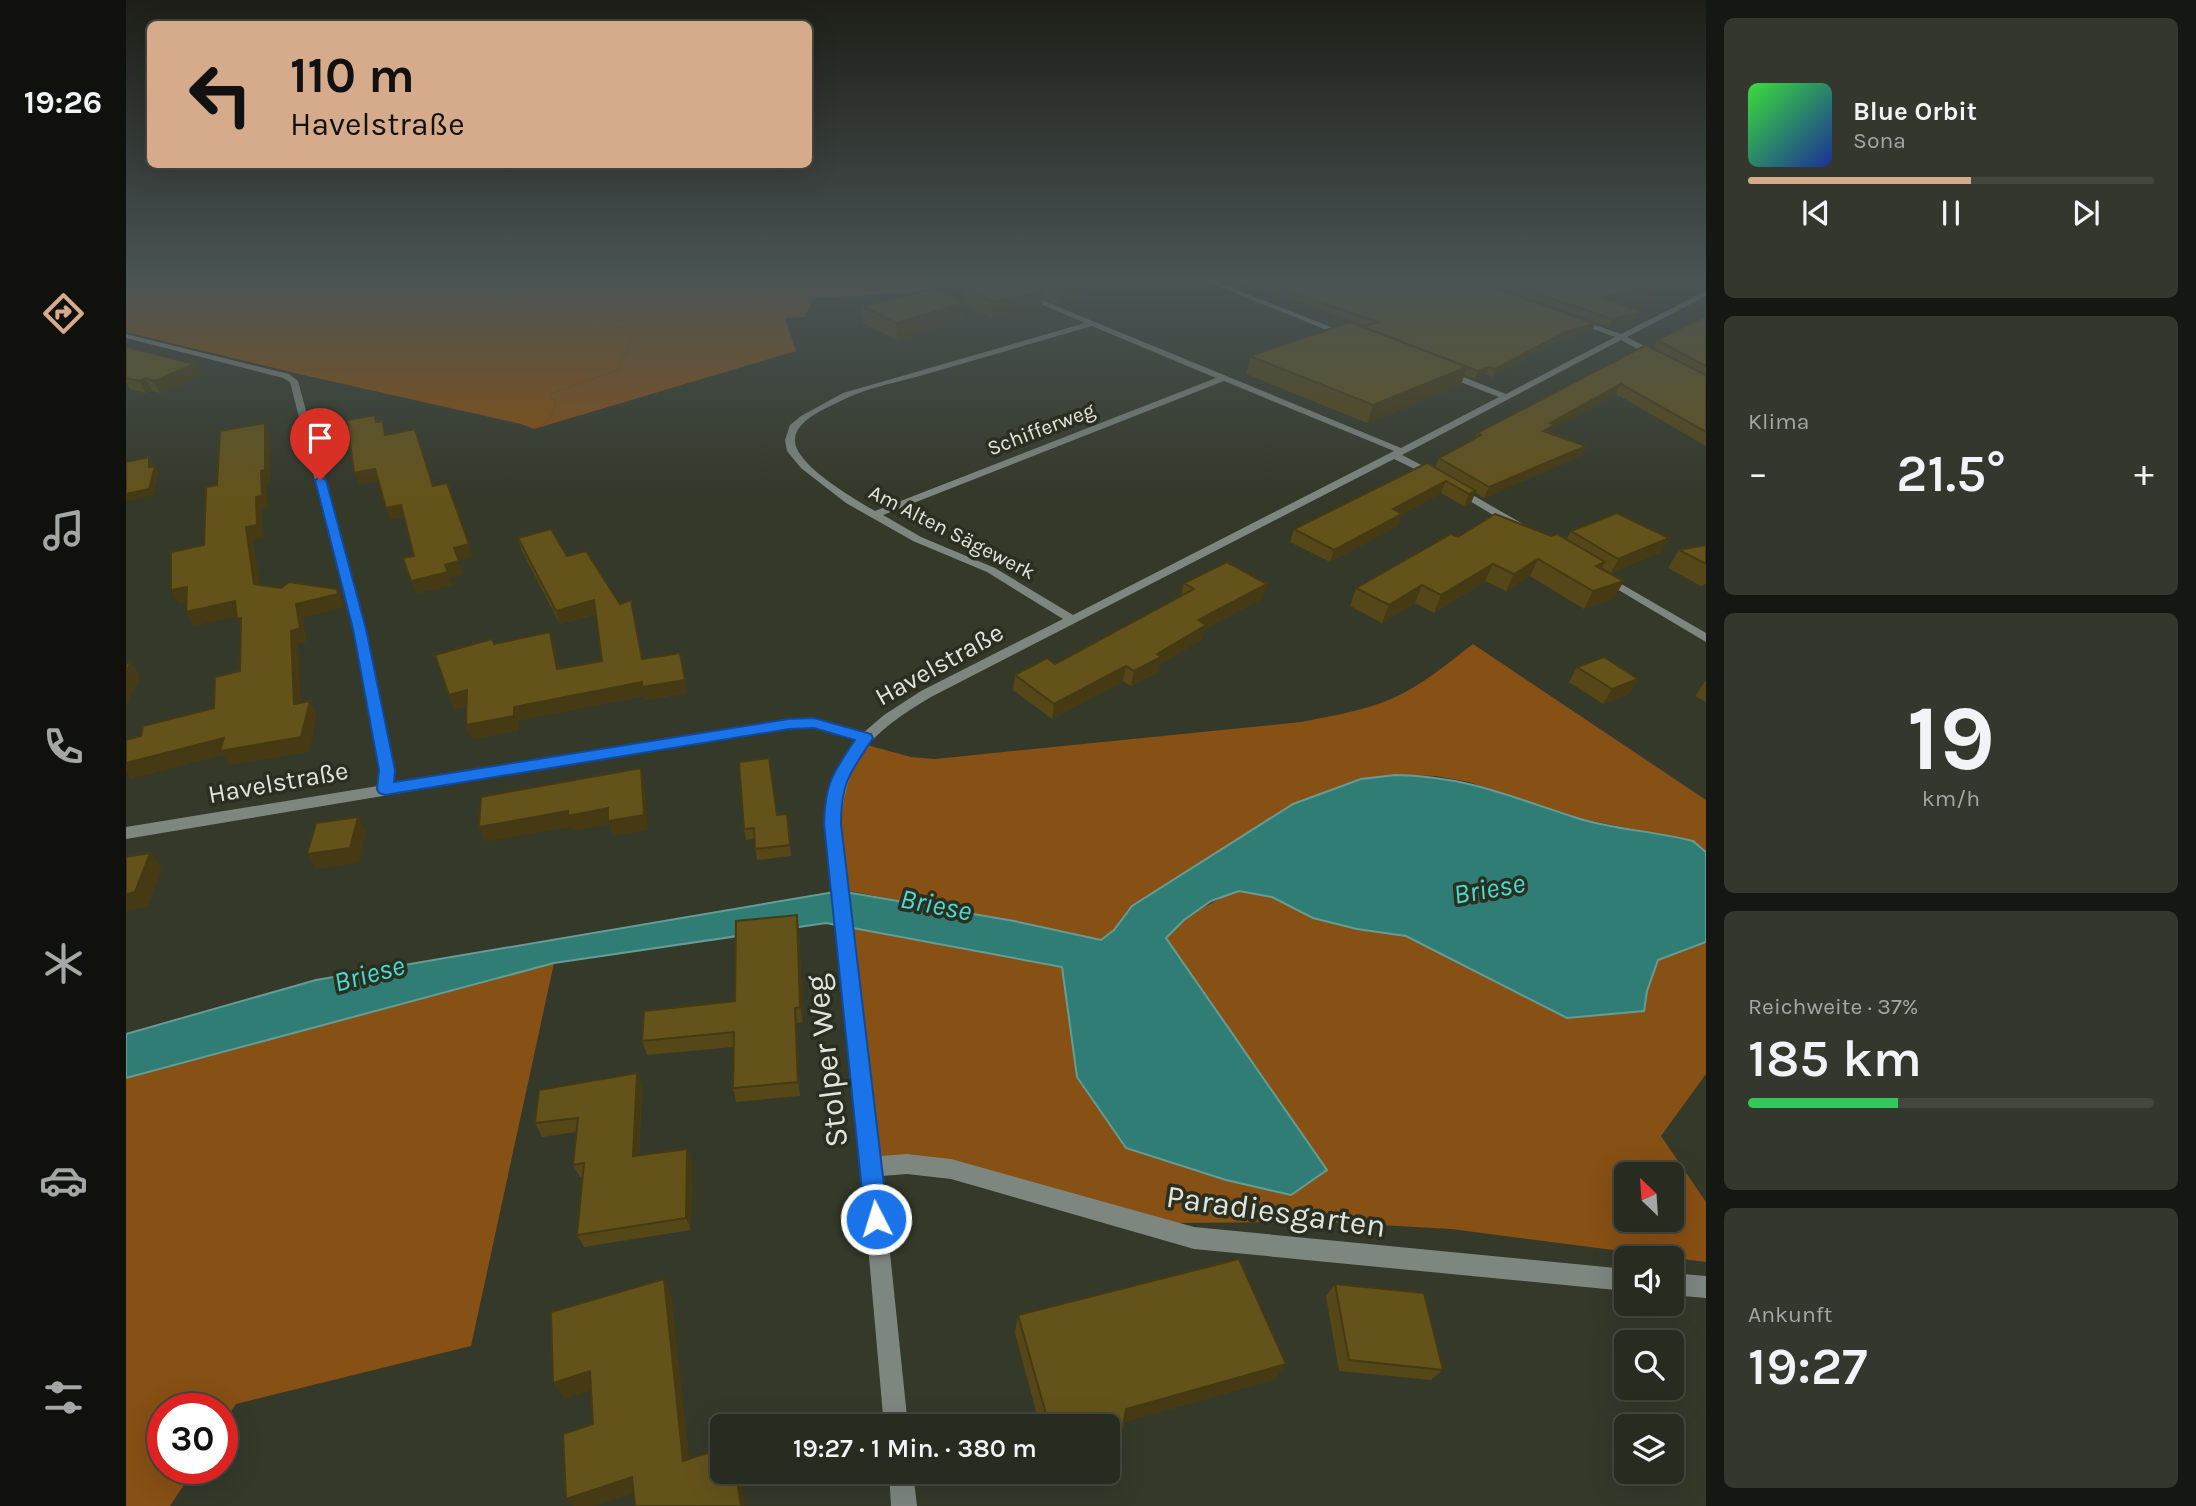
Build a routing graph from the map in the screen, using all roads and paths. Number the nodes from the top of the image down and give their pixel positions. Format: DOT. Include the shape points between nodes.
graph roads {
  1 [pos="191,352"];
  2 [pos="990,352"];
  3 [pos="1162,352"];
  4 [pos="1592,352"];
  5 [pos="1649,352"];
  6 [pos="1671,364"];
  7 [pos="1442,372"];
  8 [pos="1223,378"];
  9 [pos="1506,397"];
  10 [pos="1398,453"];
  11 [pos="874,515"];
  12 [pos="1531,533"];
  13 [pos="1590,569"];
  14 [pos="1073,620"];
  15 [pos="1706,638"];
  16 [pos="865,738"];
  17 [pos="385,789"];
  18 [pos="126,833"];
  19 [pos="872,1167"];
  20 [pos="1614,1279"];
  21 [pos="1684,1285"];
  22 [pos="1706,1287"];
  23 [pos="895,1414"];
  24 [pos="902,1484"];
  25 [pos="904,1506"];
  1 -- 17 [label="street" via="294,381 359,629 387,770"];
  2 -- 11 [label="street, Am Alten Sägewerk" via="867,387 819,407 793,428 792,451 804,466"];
  3 -- 8 [label="street"];
  4 -- 9 [label="street, Havelstraße"];
  5 -- 6 [label="street"];
  7 -- 9 [label="street"];
  8 -- 10 [label="street"];
  8 -- 11 [label="street, Schifferweg"];
  9 -- 10 [label="street, Havelstraße"];
  10 -- 12 [label="street"];
  10 -- 14 [label="street, Havelstraße"];
  11 -- 14 [label="street, Am Alten Sägewerk" via="991,570"];
  13 -- 15 [label="street"];
  14 -- 16 [label="street, Havelstraße" via="896,710"];
  16 -- 17 [label="street, Havelstraße" via="814,723 789,724"];
  16 -- 19 [label="street, Stolper Weg" via="844,766 833,798 833,824"];
  17 -- 18 [label="street, Havelstraße"];
  19 -- 20 [label="street, Paradiesgarten" via="907,1164 951,1169 1194,1238"];
  19 -- 23 [label="street, Stolper Weg"];
  21 -- 22 [label="street"];
  24 -- 25 [label="street"];
}
